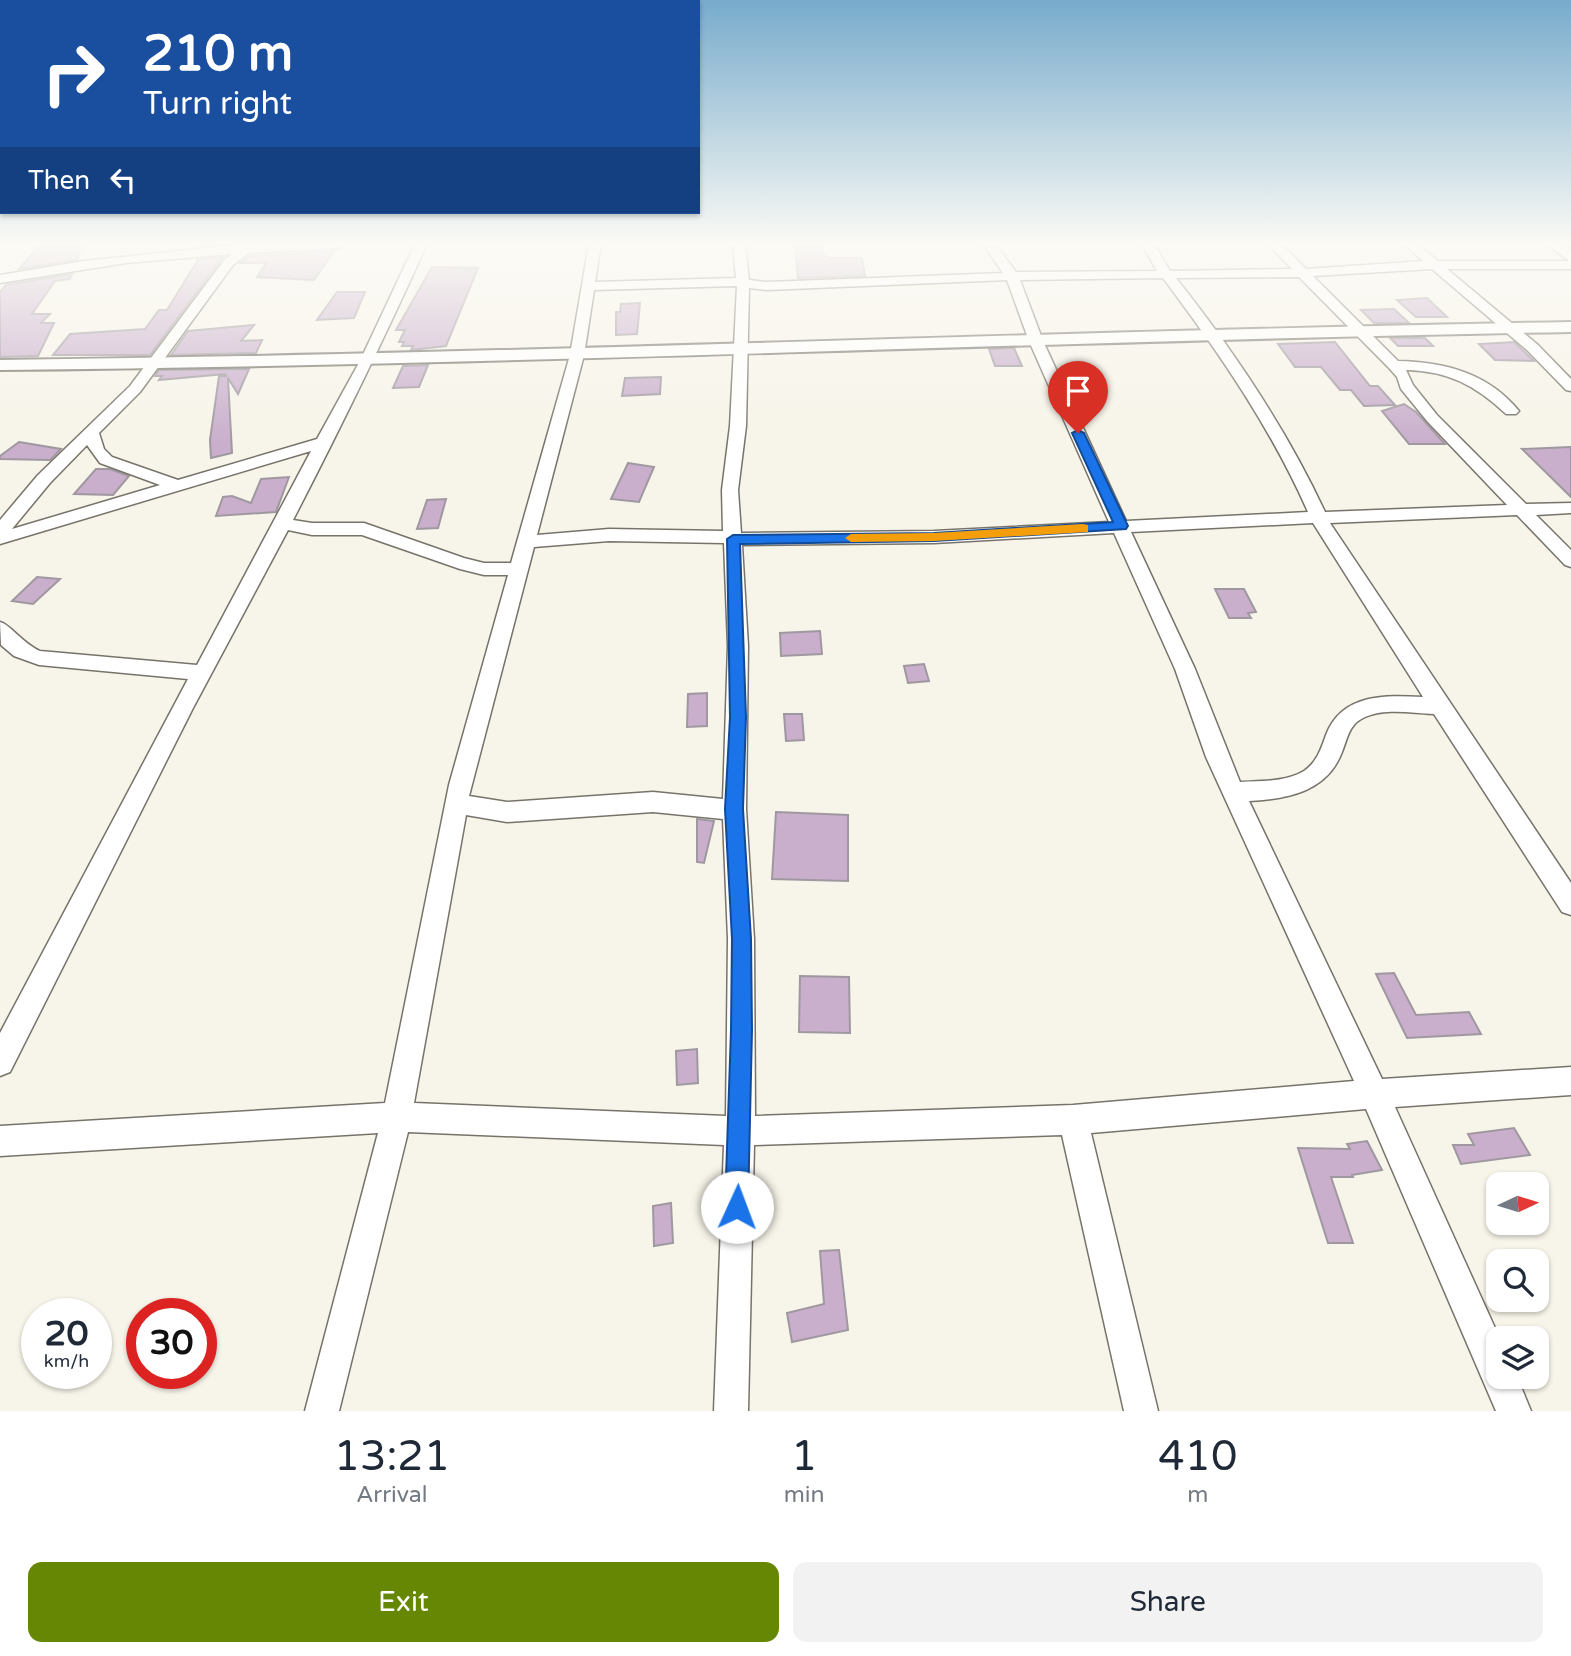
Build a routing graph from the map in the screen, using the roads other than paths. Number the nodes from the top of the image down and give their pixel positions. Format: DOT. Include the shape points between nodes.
graph roads {
  1 [pos="193,310"];
  2 [pos="391,310"];
  3 [pos="585,310"];
  4 [pos="743,310"];
  5 [pos="1024,310"];
  6 [pos="1194,310"];
  7 [pos="1340,310"];
  8 [pos="1488,310"];
  9 [pos="1571,327"];
  10 [pos="1510,328"];
  11 [pos="1363,332"];
  12 [pos="1214,336"];
  13 [pos="1036,341"];
  14 [pos="742,350"];
  15 [pos="578,355"];
  16 [pos="367,361"];
  17 [pos="0,365"];
  18 [pos="154,365"];
  19 [pos="1394,365"];
  20 [pos="1571,387"];
  21 [pos="1511,411"];
  22 [pos="91,432"];
  23 [pos="323,442"];
  24 [pos="177,485"];
  25 [pos="1571,508"];
  26 [pos="1521,510"];
  27 [pos="1318,518"];
  28 [pos="282,523"];
  29 [pos="1121,526"];
  30 [pos="0,531"];
  31 [pos="0,538"];
  32 [pos="733,538"];
  33 [pos="528,541"];
  34 [pos="1571,561"];
  35 [pos="521,569"];
  36 [pos="0,629"];
  37 [pos="203,673"];
  38 [pos="1440,706"];
  39 [pos="1234,792"];
  40 [pos="457,804"];
  41 [pos="734,809"];
  42 [pos="1571,904"];
  43 [pos="0,1062"];
  44 [pos="1571,1081"];
  45 [pos="1374,1094"];
  46 [pos="397,1117"];
  47 [pos="1073,1120"];
  48 [pos="739,1131"];
  49 [pos="0,1141"];
  50 [pos="1486,1347"];
  51 [pos="1505,1389"];
  52 [pos="322,1411"];
  53 [pos="731,1411"];
  54 [pos="1141,1411"];
  55 [pos="1514,1411"];
  1 -- 18 [label="street"];
  2 -- 16 [label="street"];
  3 -- 15 [label="street"];
  4 -- 14 [label="street"];
  5 -- 13 [label="street"];
  6 -- 12 [label="street"];
  7 -- 11 [label="street"];
  8 -- 10 [label="street"];
  9 -- 10 [label="street"];
  10 -- 11 [label="street"];
  10 -- 20 [label="street"];
  11 -- 12 [label="street"];
  11 -- 19 [label="street"];
  12 -- 13 [label="street"];
  12 -- 27 [label="street" via="1296,467"];
  13 -- 14 [label="street"];
  13 -- 29 [label="street"];
  14 -- 15 [label="street"];
  14 -- 32 [label="street" via="730,490"];
  15 -- 16 [label="street"];
  15 -- 33 [label="street"];
  16 -- 18 [label="street"];
  16 -- 23 [label="street"];
  17 -- 18 [label="street"];
  18 -- 22 [label="street"];
  19 -- 21 [label="street" via="1465,374"];
  19 -- 26 [label="street" via="1432,418"];
  22 -- 24 [label="street" via="97,451 107,460"];
  22 -- 30 [label="street"];
  23 -- 24 [label="street"];
  23 -- 28 [label="street"];
  24 -- 31 [label="street"];
  25 -- 26 [label="street"];
  26 -- 27 [label="street"];
  26 -- 34 [label="street"];
  27 -- 29 [label="street"];
  27 -- 38 [label="street"];
  28 -- 35 [label="street" via="312,529 364,529 460,563 484,569"];
  28 -- 37 [label="street"];
  29 -- 32 [label="street" via="934,537"];
  29 -- 39 [label="street"];
  32 -- 33 [label="street" via="609,535"];
  32 -- 41 [label="street" via="738,717"];
  33 -- 35 [label="street"];
  35 -- 40 [label="street"];
  36 -- 37 [label="street" via="19,651 39,658"];
  37 -- 43 [label="street"];
  38 -- 39 [label="street" via="1383,705 1353,713 1334,736 1329,757 1318,774 1299,784"];
  38 -- 42 [label="street"];
  39 -- 45 [label="street"];
  40 -- 41 [label="street" via="507,812 653,802"];
  40 -- 46 [label="street"];
  41 -- 48 [label="street" via="741,939"];
  44 -- 45 [label="street"];
  45 -- 47 [label="street"];
  45 -- 50 [label="street"];
  46 -- 48 [label="street"];
  46 -- 49 [label="street"];
  46 -- 52 [label="street"];
  47 -- 48 [label="street"];
  47 -- 54 [label="street"];
  48 -- 53 [label="street"];
  51 -- 55 [label="street"];
}
